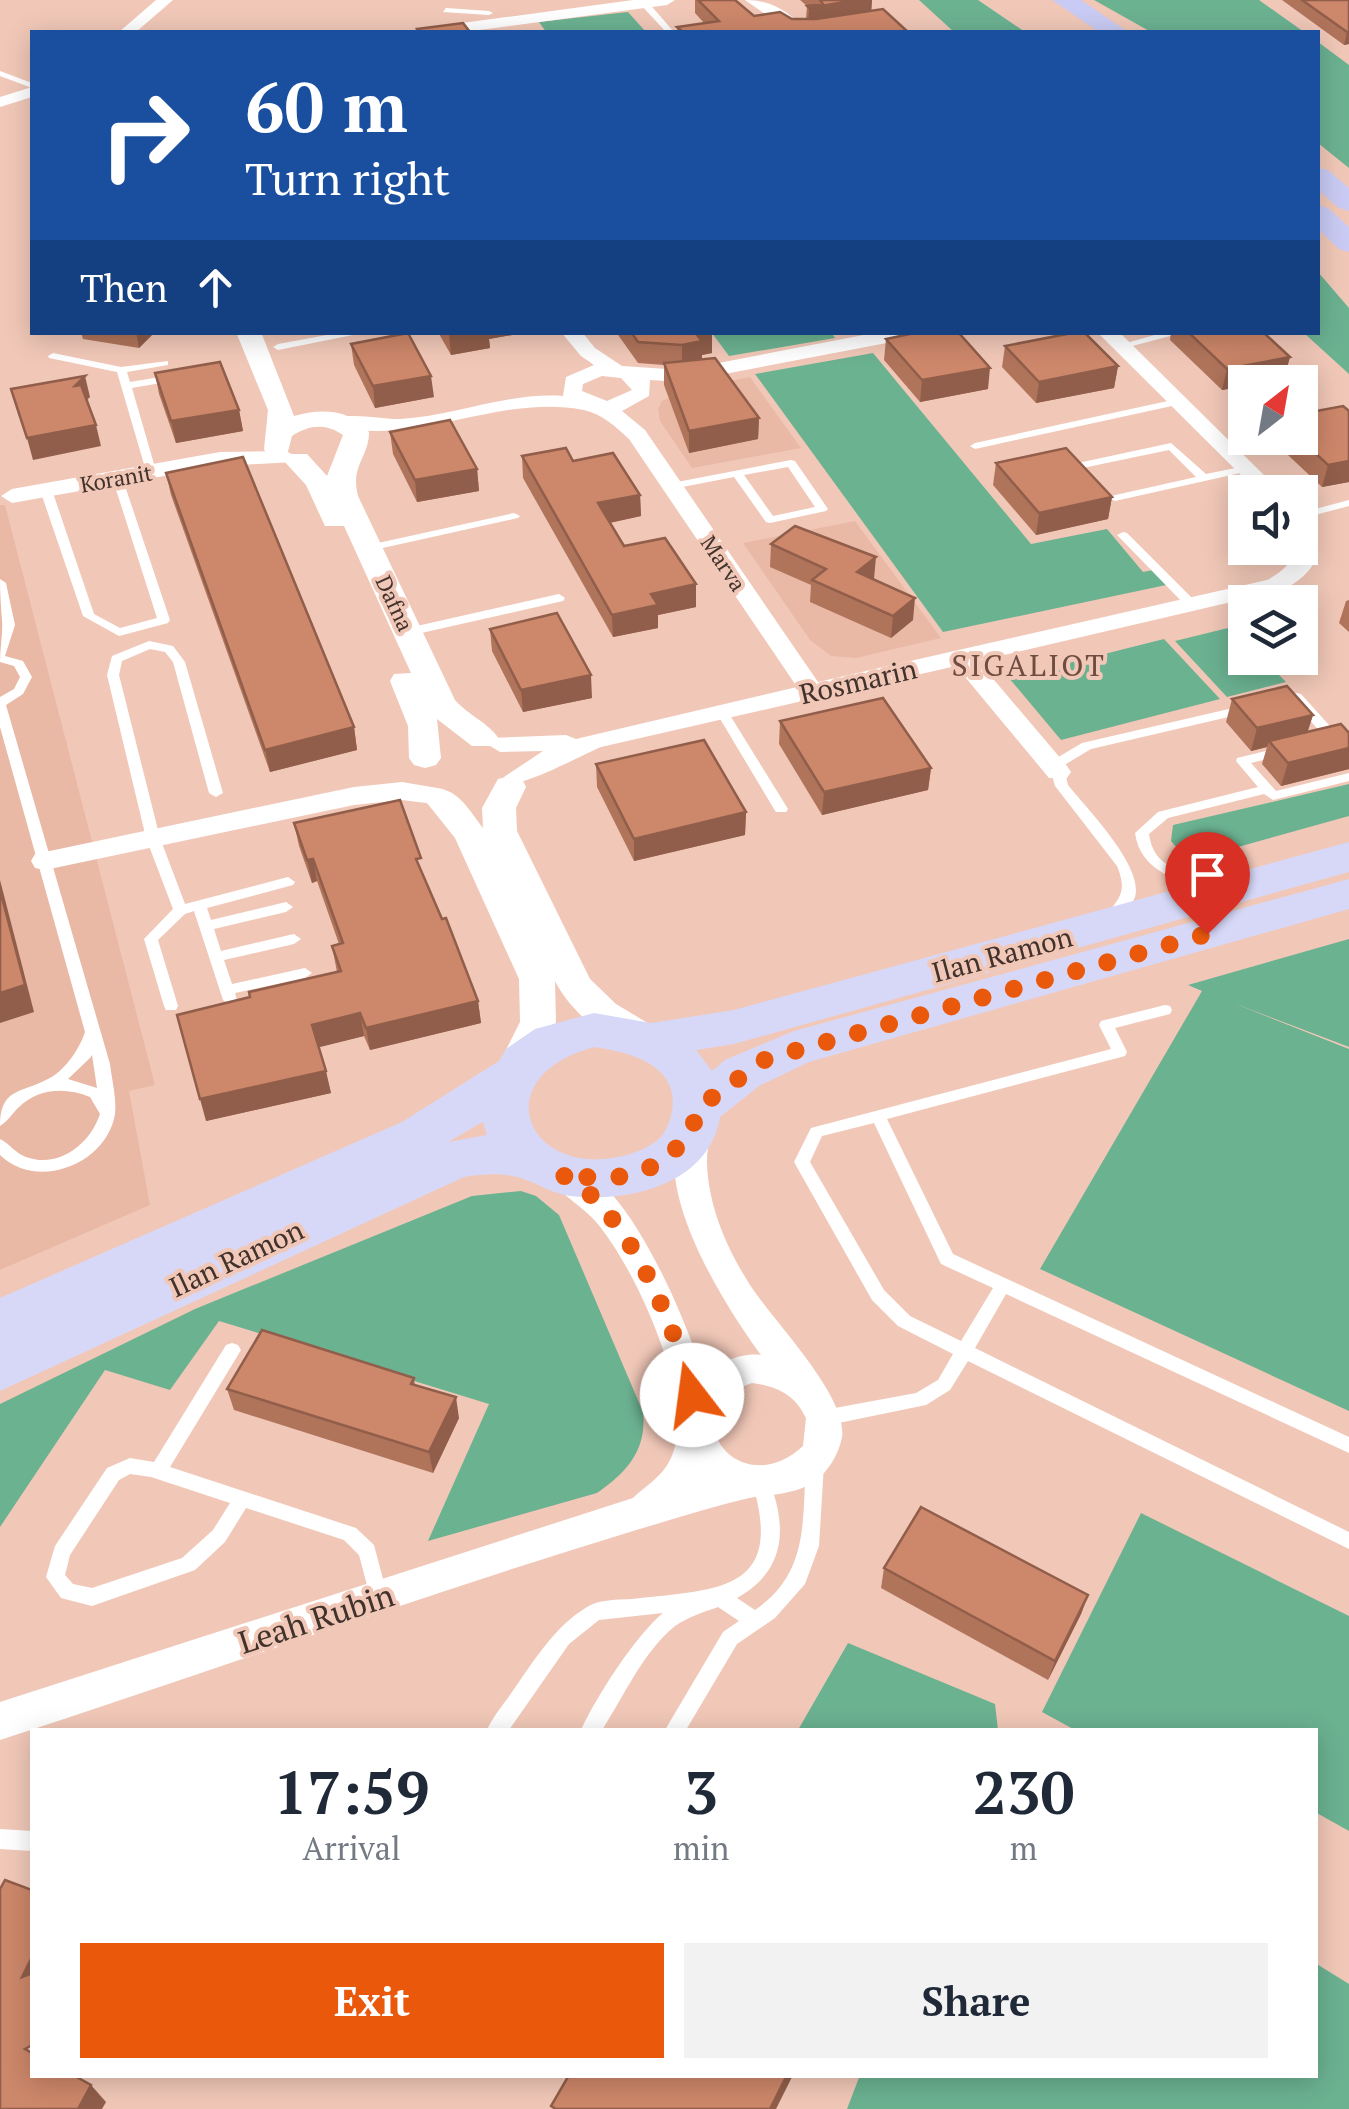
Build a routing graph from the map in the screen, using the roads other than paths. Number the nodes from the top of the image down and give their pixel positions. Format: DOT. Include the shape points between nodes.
graph roads {
  1 [pos="164,0"];
  2 [pos="458,0"];
  3 [pos="501,0"];
  4 [pos="667,0"];
  5 [pos="753,0"];
  6 [pos="1064,0"];
  7 [pos="644,3"];
  8 [pos="1038,8"];
  9 [pos="446,10"];
  10 [pos="491,18"];
  11 [pos="458,29"];
  12 [pos="129,30"];
  13 [pos="450,30"];
  14 [pos="668,30"];
  15 [pos="798,30"];
  16 [pos="1074,30"];
  17 [pos="1113,30"];
  18 [pos="0,73"];
  19 [pos="30,88"];
  20 [pos="30,90"];
  21 [pos="0,102"];
  22 [pos="1320,178"];
  23 [pos="1349,202"];
  24 [pos="1320,216"];
  25 [pos="1349,243"];
  26 [pos="249,335"];
  27 [pos="330,335"];
  28 [pos="897,335"];
  29 [pos="1152,335"];
  30 [pos="573,336"];
  31 [pos="1114,339"];
  32 [pos="274,340"];
  33 [pos="54,356"];
  34 [pos="164,363"];
  35 [pos="121,370"];
  36 [pos="622,372"];
  37 [pos="682,376"];
  38 [pos="172,378"];
  39 [pos="572,382"];
  40 [pos="126,386"];
  41 [pos="637,398"];
  42 [pos="1178,402"];
  43 [pos="528,403"];
  44 [pos="590,405"];
  45 [pos="336,420"];
  46 [pos="404,424"];
  47 [pos="637,435"];
  48 [pos="975,446"];
  49 [pos="285,447"];
  50 [pos="351,450"];
  51 [pos="1078,466"];
  52 [pos="1246,469"];
  53 [pos="151,471"];
  54 [pos="737,473"];
  55 [pos="1252,475"];
  56 [pos="116,478"];
  57 [pos="1203,478"];
  58 [pos="672,486"];
  59 [pos="46,490"];
  60 [pos="12,496"];
  61 [pos="1115,498"];
  62 [pos="1349,503"];
  63 [pos="1318,513"];
  64 [pos="514,516"];
  65 [pos="1123,534"];
  66 [pos="369,548"];
  67 [pos="1301,565"];
  68 [pos="0,583"];
  69 [pos="559,598"];
  70 [pos="1192,605"];
  71 [pos="408,632"];
  72 [pos="0,656"];
  73 [pos="962,657"];
  74 [pos="812,691"];
  75 [pos="0,704"];
  76 [pos="722,712"];
  77 [pos="1336,738"];
  78 [pos="594,740"];
  79 [pos="492,742"];
  80 [pos="1317,742"];
  81 [pos="1298,747"];
  82 [pos="1349,752"];
  83 [pos="423,760"];
  84 [pos="1058,772"];
  85 [pos="1349,777"];
  86 [pos="514,782"];
  87 [pos="1266,789"];
  88 [pos="216,793"];
  89 [pos="354,796"];
  90 [pos="437,796"];
  91 [pos="780,809"];
  92 [pos="154,838"];
  93 [pos="1349,857"];
  94 [pos="45,861"];
  95 [pos="288,882"];
  96 [pos="1264,882"];
  97 [pos="1349,894"];
  98 [pos="198,906"];
  99 [pos="286,907"];
  100 [pos="180,910"];
  101 [pos="206,926"];
  102 [pos="1096,928"];
  103 [pos="294,939"];
  104 [pos="216,957"];
  105 [pos="304,973"];
  106 [pos="172,1006"];
  107 [pos="1165,1010"];
  108 [pos="93,1031"];
  109 [pos="645,1037"];
  110 [pos="514,1070"];
  111 [pos="49,1085"];
  112 [pos="30,1091"];
  113 [pos="0,1098"];
  114 [pos="108,1114"];
  115 [pos="697,1116"];
  116 [pos="878,1116"];
  117 [pos="0,1120"];
  118 [pos="3,1151"];
  119 [pos="547,1167"];
  120 [pos="1004,1285"];
  121 [pos="0,1322"];
  122 [pos="232,1350"];
  123 [pos="964,1351"];
  124 [pos="0,1368"];
  125 [pos="800,1381"];
  126 [pos="695,1424"];
  127 [pos="821,1436"];
  128 [pos="1349,1445"];
  129 [pos="158,1471"];
  130 [pos="758,1481"];
  131 [pos="242,1498"];
  132 [pos="632,1515"];
  133 [pos="1349,1541"];
  134 [pos="720,1597"];
  135 [pos="379,1598"];
  136 [pos="756,1622"];
  137 [pos="0,1721"];
  138 [pos="498,1728"];
  139 [pos="592,1728"];
  140 [pos="675,1728"];
  141 [pos="0,1839"];
  142 [pos="30,1841"];
  1 -- 12 [label="street"];
  2 -- 9 [label="lane"];
  3 -- 10 [label="lane"];
  4 -- 7 [label="street"];
  5 -- 15 [label="street"];
  6 -- 17 [label="highway"];
  7 -- 10 [label="street"];
  7 -- 14 [label="lane"];
  8 -- 16 [label="highway"];
  9 -- 10 [label="lane"];
  9 -- 11 [label="lane"];
  10 -- 11 [label="street"];
  11 -- 13 [label="street"];
  18 -- 19 [label="lane"];
  20 -- 21 [label="street"];
  22 -- 23 [label="highway"];
  24 -- 25 [label="highway"];
  26 -- 49 [label="street, Dafna" via="280,407"];
  27 -- 32 [label="lane"];
  28 -- 37 [label="street"];
  29 -- 31 [label="lane"];
  30 -- 36 [label="street"];
  30 -- 39 [label="street" via="580,362"];
  31 -- 42 [label="street"];
  32 -- 45 [label="street" via="303,399"];
  33 -- 35 [label="lane"];
  34 -- 35 [label="lane"];
  35 -- 40 [label="lane"];
  36 -- 37 [label="street"];
  36 -- 39 [label="street" via="588,372"];
  36 -- 41 [label="street" via="642,384"];
  37 -- 41 [label="street"];
  38 -- 40 [label="lane"];
  39 -- 43 [label="street"];
  39 -- 44 [label="street" via="573,395"];
  40 -- 53 [label="lane"];
  41 -- 44 [label="street"];
  41 -- 47 [label="street, Marva"];
  42 -- 48 [label="lane"];
  42 -- 52 [label="street"];
  43 -- 44 [label="street"];
  43 -- 46 [label="street"];
  44 -- 47 [label="street, Marva"];
  45 -- 46 [label="street"];
  45 -- 49 [label="street" via="301,422"];
  45 -- 50 [label="street" via="356,432"];
  46 -- 50 [label="street"];
  47 -- 58 [label="street, Marva"];
  49 -- 50 [label="street" via="328,460"];
  49 -- 53 [label="street, Koranit"];
  49 -- 83 [label="street, Dafna" via="318,482 422,721"];
  50 -- 66 [label="street, Dafna" via="341,484"];
  51 -- 57 [label="lane" via="1171,446"];
  52 -- 55 [label="street"];
  52 -- 57 [label="lane"];
  53 -- 56 [label="street, Koranit"];
  54 -- 54 [label="lane" via="770,520 822,509 791,463"];
  54 -- 58 [label="lane"];
  56 -- 59 [label="street, Koranit"];
  56 -- 59 [label="lane" via="164,620 119,632 90,616"];
  57 -- 61 [label="lane"];
  58 -- 74 [label="street, Marva"];
  59 -- 60 [label="street, Koranit"];
  62 -- 63 [label="lane"];
  64 -- 66 [label="lane"];
  65 -- 70 [label="lane"];
  66 -- 71 [label="street, Dafna"];
  67 -- 70 [label="street, Rosmarin" via="1261,590"];
  68 -- 72 [label="lane" via="9,625"];
  69 -- 71 [label="lane"];
  70 -- 73 [label="street, Rosmarin"];
  71 -- 79 [label="street, Dafna" via="444,708"];
  72 -- 75 [label="lane" via="26,676 20,691"];
  73 -- 74 [label="street, Rosmarin"];
  73 -- 84 [label="street"];
  74 -- 76 [label="street, Rosmarin"];
  75 -- 94 [label="lane"];
  76 -- 78 [label="street, Rosmarin"];
  76 -- 91 [label="lane"];
  77 -- 80 [label="lane"];
  77 -- 82 [label="lane"];
  77 -- 84 [label="lane" via="1297,697 1087,746 1064,757"];
  78 -- 79 [label="street, Rosmarin"];
  78 -- 86 [label="street, Rosmarin" via="543,761"];
  79 -- 83 [label="street" via="450,742"];
  79 -- 86 [label="street" via="517,760"];
  81 -- 87 [label="lane" via="1242,761"];
  83 -- 89 [label="street" via="398,780"];
  83 -- 90 [label="street" via="420,780"];
  84 -- 102 [label="lane" via="1129,878 1125,904"];
  85 -- 87 [label="lane" via="1274,796"];
  86 -- 90 [label="street" via="478,802"];
  86 -- 109 [label="street" via="499,808 502,837 571,979 595,1007"];
  87 -- 96 [label="lane" via="1163,815 1149,823 1141,843 1172,872"];
  88 -- 92 [label="lane" via="169,648 149,645 116,659 113,674"];
  89 -- 90 [label="street"];
  89 -- 92 [label="street"];
  90 -- 110 [label="street" via="472,839 537,980 538,1022"];
  92 -- 94 [label="street"];
  92 -- 100 [label="lane"];
  93 -- 96 [label="main road, Ilan Ramon"];
  94 -- 108 [label="lane"];
  95 -- 98 [label="lane"];
  96 -- 102 [label="main road, Ilan Ramon"];
  97 -- 115 [label="main road, Ilan Ramon" via="794,1049 742,1074"];
  98 -- 100 [label="lane"];
  98 -- 101 [label="lane"];
  99 -- 101 [label="lane"];
  100 -- 106 [label="lane" via="151,940"];
  101 -- 104 [label="lane"];
  102 -- 109 [label="main road, Ilan Ramon" via="734,1028"];
  103 -- 104 [label="lane"];
  104 -- 105 [label="lane" via="228,995"];
  107 -- 116 [label="lane" via="1106,1025 1120,1052"];
  108 -- 111 [label="lane" via="85,1054"];
  108 -- 114 [label="lane"];
  109 -- 110 [label="main road" via="594,1030 565,1035"];
  109 -- 115 [label="main road" via="684,1063 696,1084"];
  110 -- 119 [label="main road" via="502,1097 503,1120 514,1142"];
  110 -- 121 [label="main road, Ilan Ramon" via="419,1135"];
  111 -- 112 [label="lane"];
  111 -- 114 [label="lane" via="82,1086 104,1102"];
  112 -- 113 [label="lane"];
  112 -- 117 [label="lane"];
  114 -- 118 [label="lane" via="98,1140 71,1160 36,1166"];
  115 -- 119 [label="main road" via="673,1154 635,1174 605,1179"];
  115 -- 125 [label="street" via="690,1176 703,1224"];
  116 -- 120 [label="lane" via="947,1259"];
  116 -- 123 [label="lane" via="816,1132 802,1162 878,1294 904,1321"];
  119 -- 124 [label="main road, Ilan Ramon" via="487,1154 458,1158"];
  119 -- 126 [label="street" via="586,1189 621,1229 678,1344"];
  120 -- 123 [label="lane"];
  120 -- 128 [label="lane"];
  122 -- 129 [label="lane"];
  123 -- 127 [label="lane" via="944,1385 920,1400"];
  123 -- 133 [label="lane"];
  125 -- 126 [label="street" via="762,1368 733,1372 703,1394"];
  125 -- 127 [label="street" via="814,1394"];
  126 -- 130 [label="street" via="711,1461 737,1478"];
  126 -- 132 [label="street, Leah Rubin" via="680,1478"];
  127 -- 130 [label="street" via="796,1473"];
  127 -- 136 [label="lane" via="805,1563 790,1591"];
  129 -- 131 [label="lane"];
  129 -- 131 [label="lane" via="125,1465 113,1474 62,1552 56,1577 68,1592 92,1597 188,1564 219,1536"];
  130 -- 132 [label="street, Leah Rubin"];
  130 -- 134 [label="lane" via="772,1522 770,1551 756,1573"];
  131 -- 135 [label="lane" via="350,1534 372,1562"];
  132 -- 135 [label="street, Leah Rubin"];
  134 -- 136 [label="lane"];
  134 -- 138 [label="lane" via="595,1612 562,1638"];
  134 -- 139 [label="lane" via="671,1618 654,1635"];
  135 -- 137 [label="street, Leah Rubin"];
  136 -- 140 [label="lane" via="730,1638"];
  141 -- 142 [label="lane"];
}
